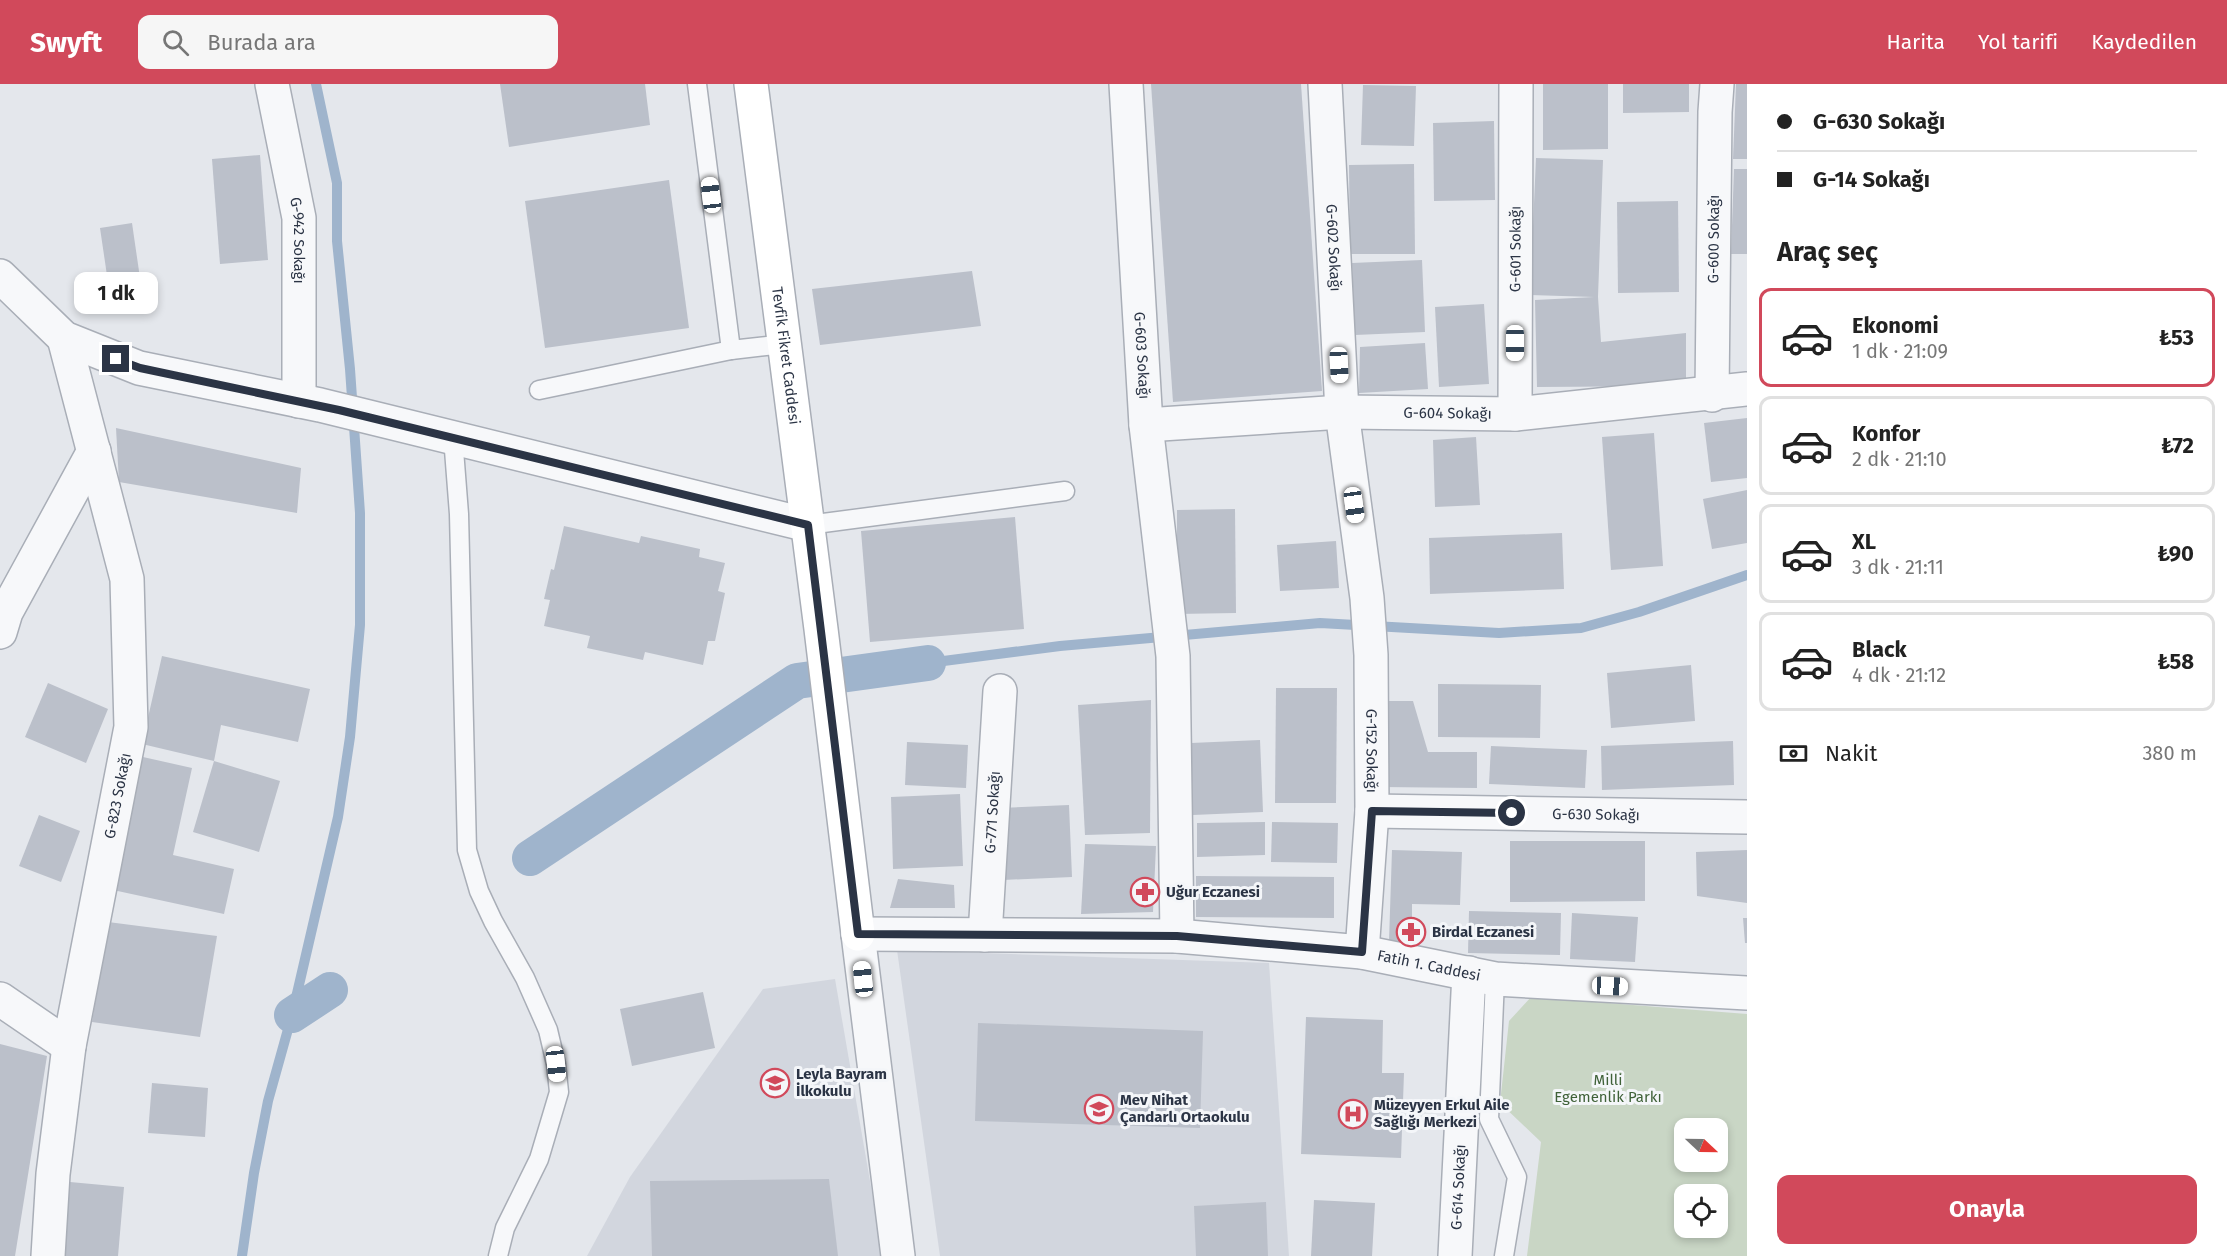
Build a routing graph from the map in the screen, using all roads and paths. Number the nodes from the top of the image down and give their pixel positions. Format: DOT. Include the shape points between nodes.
graph roads {
  1 [pos="272,84"];
  2 [pos="697,84"];
  3 [pos="751,84"];
  4 [pos="1126,84"];
  5 [pos="1325,84"];
  6 [pos="1516,84"];
  7 [pos="1718,84"];
  8 [pos="0,276"];
  9 [pos="64,338"];
  10 [pos="784,344"];
  11 [pos="731,350"];
  12 [pos="1747,389"];
  13 [pos="539,390"];
  14 [pos="1712,394"];
  15 [pos="309,403"];
  16 [pos="1342,412"];
  17 [pos="1515,414"];
  18 [pos="1146,425"];
  19 [pos="453,437"];
  20 [pos="94,451"];
  21 [pos="1065,491"];
  22 [pos="808,525"];
  23 [pos="2,618"];
  24 [pos="1000,691"];
  25 [pos="1372,811"];
  26 [pos="1747,817"];
  27 [pos="858,934"];
  28 [pos="985,935"];
  29 [pos="1177,936"];
  30 [pos="1362,952"];
  31 [pos="1482,976"];
  32 [pos="1747,993"];
  33 [pos="0,999"];
  34 [pos="69,1046"];
  35 [pos="48,1256"];
  36 [pos="498,1256"];
  37 [pos="898,1256"];
  38 [pos="1455,1256"];
  39 [pos="1504,1256"];
  1 -- 15 [label="street, G-942 Sokağı" via="299,218"];
  2 -- 11 [label="lane"];
  3 -- 10 [label="main road, Tevfik Fikret Caddesi"];
  4 -- 18 [label="street, G-603 Sokağı"];
  5 -- 16 [label="street, G-602 Sokağı"];
  6 -- 17 [label="street, G-601 Sokağı"];
  7 -- 14 [label="street, G-600 Sokağı"];
  8 -- 9 [label="street"];
  9 -- 15 [label="street" via="140,368"];
  9 -- 20 [label="street, G-823 Sokağı"];
  10 -- 11 [label="lane"];
  10 -- 22 [label="main road, Tevfik Fikret Caddesi"];
  11 -- 13 [label="lane"];
  12 -- 14 [label="street, G-604 Sokağı"];
  14 -- 17 [label="street, G-604 Sokağı"];
  15 -- 19 [label="street"];
  16 -- 17 [label="street, G-604 Sokağı"];
  16 -- 18 [label="street, G-604 Sokağı"];
  16 -- 25 [label="street, G-152 Sokağı" via="1367,598"];
  18 -- 29 [label="street, G-603 Sokağı" via="1172,640"];
  19 -- 22 [label="street"];
  19 -- 36 [label="lane" via="459,514 467,850 479,891 548,1030 559,1092 539,1160 505,1228"];
  20 -- 23 [label="street"];
  20 -- 34 [label="street, G-823 Sokağı" via="128,579 130,727"];
  21 -- 22 [label="lane"];
  22 -- 27 [label="main road, Tevfik Fikret Caddesi"];
  24 -- 28 [label="street, G-771 Sokağı"];
  25 -- 26 [label="street, G-630 Sokağı"];
  25 -- 30 [label="street, G-152 Sokağı"];
  27 -- 28 [label="street, Fatih 1. Caddesi"];
  27 -- 37 [label="street"];
  28 -- 29 [label="street, Fatih 1. Caddesi"];
  29 -- 30 [label="street, Fatih 1. Caddesi"];
  30 -- 31 [label="street, Fatih 1. Caddesi"];
  31 -- 32 [label="street, Fatih 1. Caddesi"];
  31 -- 38 [label="street, G-614 Sokağı"];
  31 -- 39 [label="lane" via="1489,1119 1516,1177"];
  33 -- 34 [label="street"];
  34 -- 35 [label="street, G-823 Sokağı" via="53,1174"];
}
